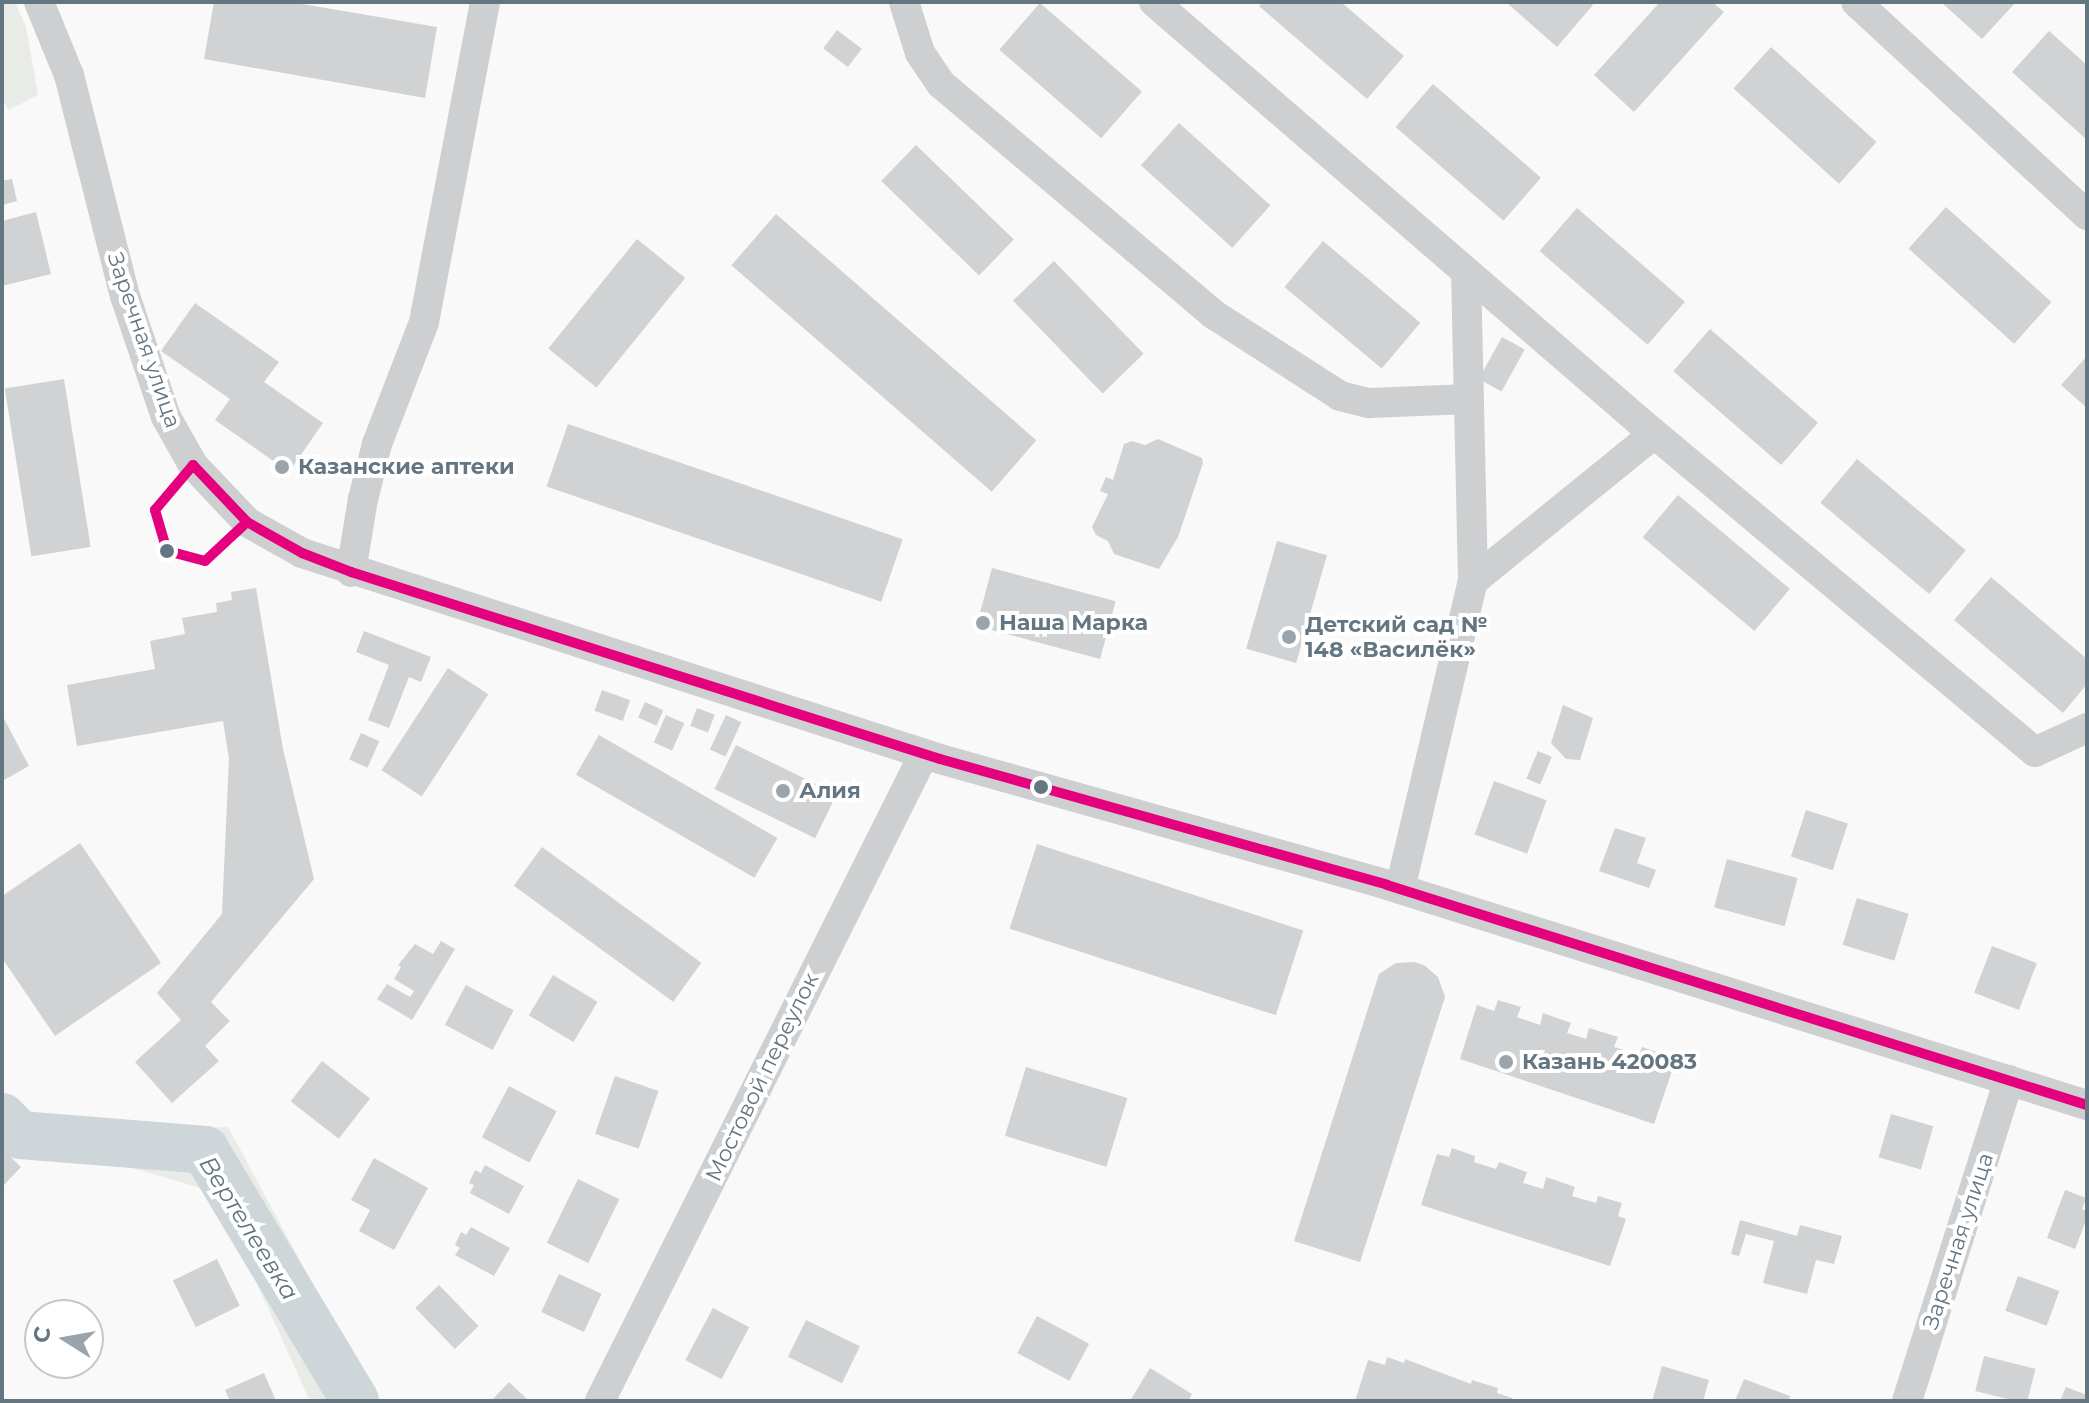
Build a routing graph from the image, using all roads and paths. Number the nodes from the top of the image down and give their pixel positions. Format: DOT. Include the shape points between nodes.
graph roads {
  1 [pos="39,2"];
  2 [pos="485,2"];
  3 [pos="904,2"];
  4 [pos="1154,2"];
  5 [pos="1856,2"];
  6 [pos="2087,215"];
  7 [pos="1466,272"];
  8 [pos="1469,399"];
  9 [pos="1654,434"];
  10 [pos="351,572"];
  11 [pos="1473,581"];
  12 [pos="2087,728"];
  13 [pos="924,754"];
  14 [pos="1400,889"];
  15 [pos="2009,1080"];
  16 [pos="2087,1105"];
  17 [pos="600,1401"];
  18 [pos="1907,1401"];
  1 -- 10 [label="street, Заречная улица" via="69,75 125,296 166,417 193,465 247,522 302,553"];
  2 -- 10 [label="street" via="424,322 377,444"];
  3 -- 8 [label="street" via="920,53 941,84 1213,314 1340,396 1369,403"];
  4 -- 7 [label="street"];
  5 -- 6 [label="street"];
  7 -- 8 [label="street"];
  7 -- 9 [label="street"];
  8 -- 11 [label="street"];
  9 -- 11 [label="street"];
  9 -- 12 [label="street" via="2035,752"];
  10 -- 13 [label="street, Заречная улица"];
  11 -- 14 [label="street"];
  13 -- 14 [label="street, Заречная улица"];
  13 -- 17 [label="street, Мостовой переулок"];
  14 -- 15 [label="street, Заречная улица"];
  15 -- 16 [label="street, Заречная улица"];
  15 -- 18 [label="street, Заречная улица"];
}
